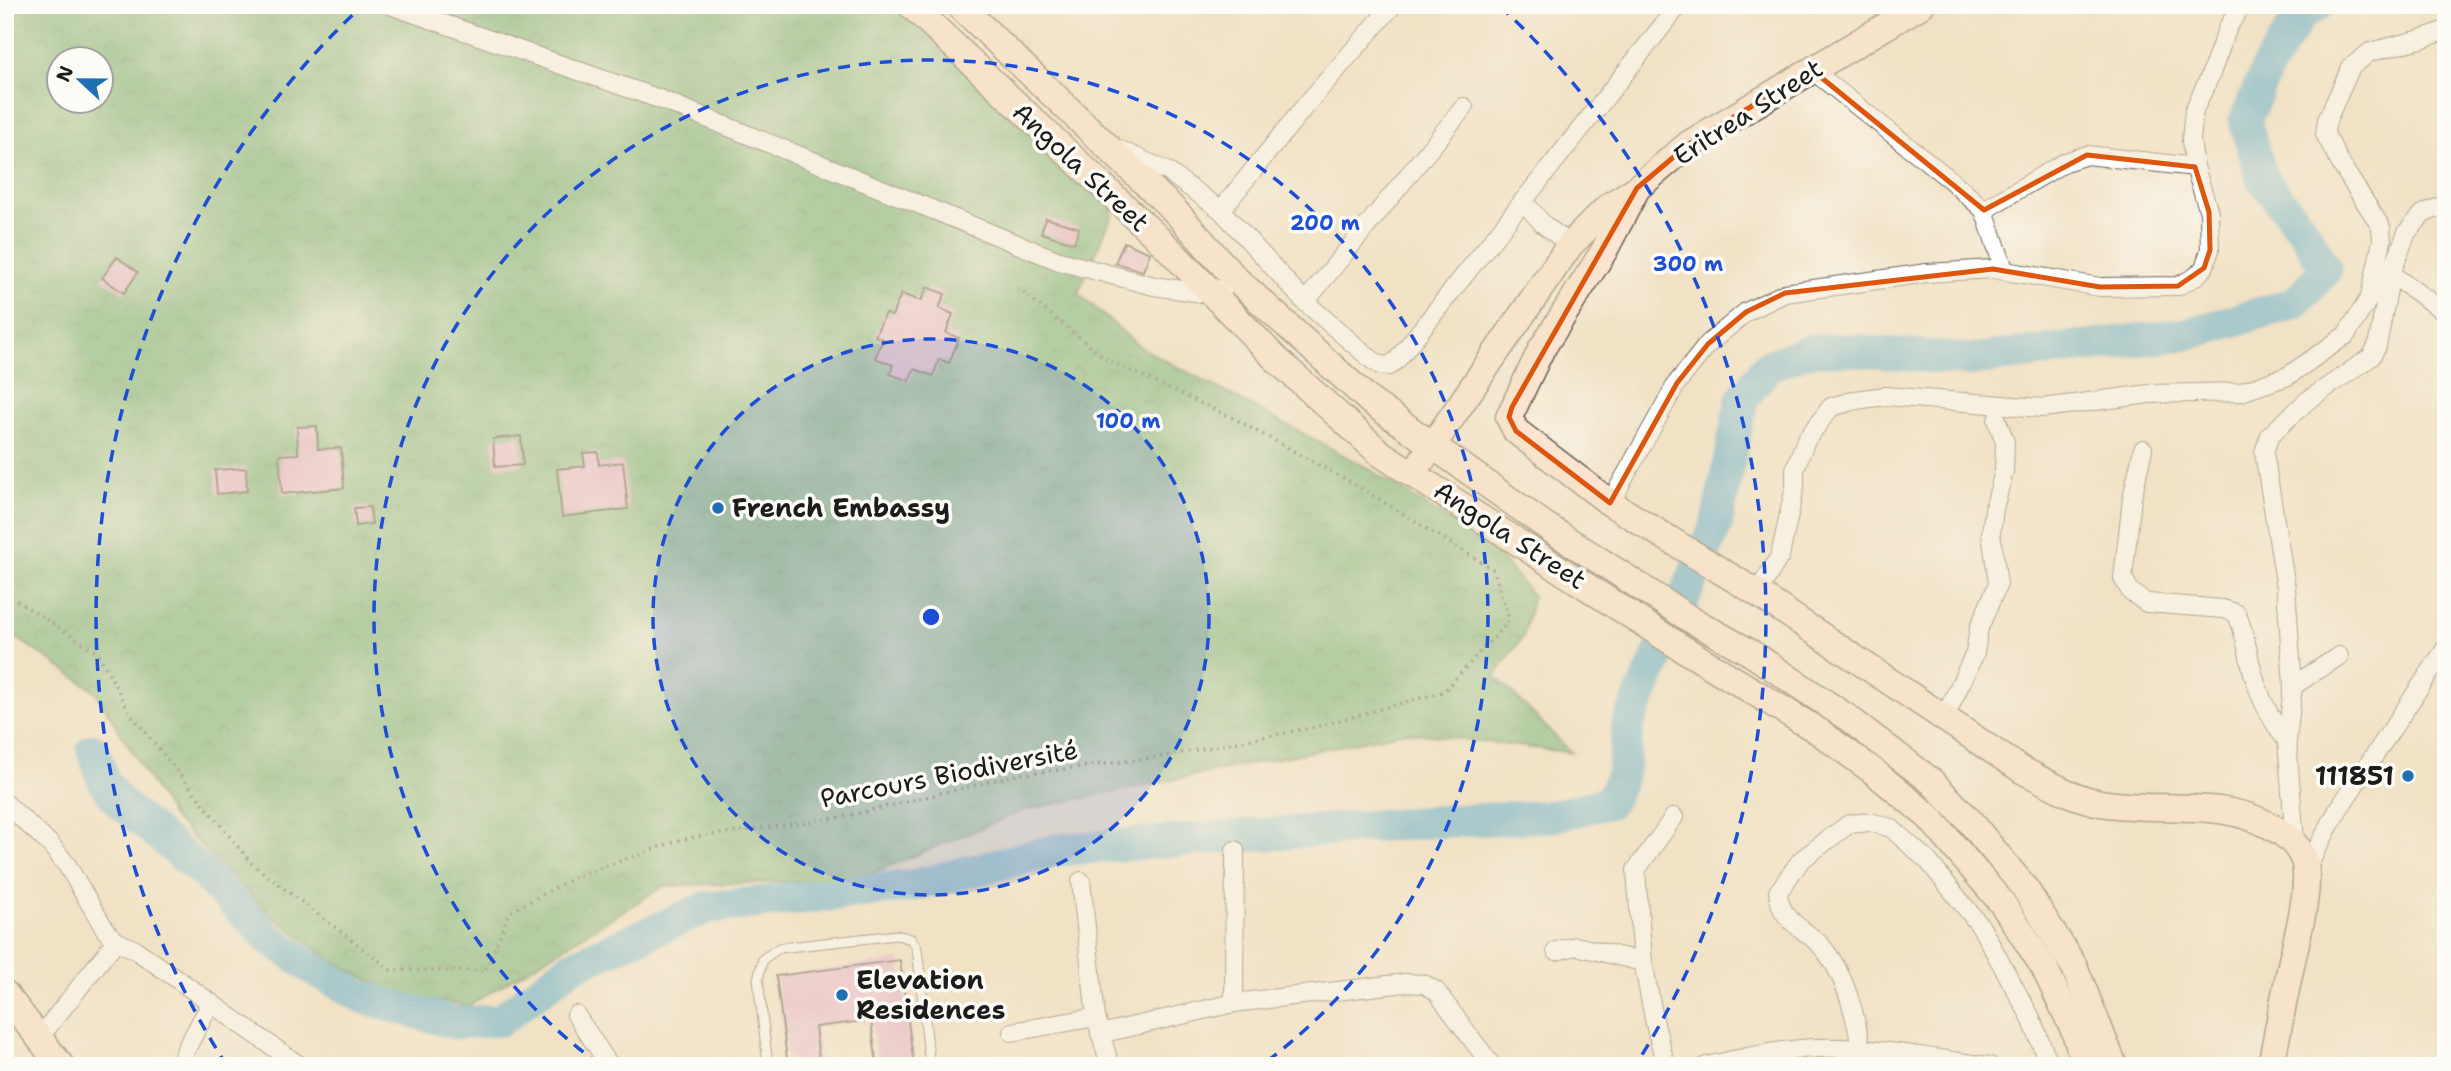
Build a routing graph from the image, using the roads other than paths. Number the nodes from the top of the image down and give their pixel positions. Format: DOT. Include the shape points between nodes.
graph roads {
  1 [pos="390,5"];
  2 [pos="911,5"];
  3 [pos="959,5"];
  4 [pos="1393,5"];
  5 [pos="1679,5"];
  6 [pos="1921,5"];
  7 [pos="2242,5"];
  8 [pos="2446,30"];
  9 [pos="1812,70"];
  10 [pos="1464,107"];
  11 [pos="1102,142"];
  12 [pos="2195,167"];
  13 [pos="1637,188"];
  14 [pos="1523,201"];
  15 [pos="2446,204"];
  16 [pos="1220,210"];
  17 [pos="1984,210"];
  18 [pos="1570,245"];
  19 [pos="2003,266"];
  20 [pos="2391,274"];
  21 [pos="1236,278"];
  22 [pos="1215,295"];
  23 [pos="1304,302"];
  24 [pos="2446,313"];
  25 [pos="1997,420"];
  26 [pos="1434,446"];
  27 [pos="2143,449"];
  28 [pos="1413,472"];
  29 [pos="1610,503"];
  30 [pos="1757,593"];
  31 [pos="2446,648"];
  32 [pos="2339,656"];
  33 [pos="2293,686"];
  34 [pos="1944,719"];
  35 [pos="2287,741"];
  36 [pos="5,803"];
  37 [pos="1674,817"];
  38 [pos="2295,843"];
  39 [pos="1235,850"];
  40 [pos="2306,869"];
  41 [pos="1081,881"];
  42 [pos="116,941"];
  43 [pos="1556,951"];
  44 [pos="1643,962"];
  45 [pos="5,994"];
  46 [pos="211,1003"];
  47 [pos="1234,1003"];
  48 [pos="576,1015"];
  49 [pos="1098,1025"];
  50 [pos="2085,1028"];
  51 [pos="1012,1032"];
  52 [pos="39,1038"];
  53 [pos="1861,1049"];
  54 [pos="61,1066"];
  55 [pos="180,1066"];
  56 [pos="300,1066"];
  57 [pos="610,1066"];
  58 [pos="768,1066"];
  59 [pos="930,1066"];
  60 [pos="1110,1066"];
  61 [pos="1492,1066"];
  62 [pos="1666,1066"];
  63 [pos="1706,1066"];
  64 [pos="1990,1066"];
  65 [pos="2050,1066"];
  66 [pos="2086,1066"];
  67 [pos="2114,1066"];
  68 [pos="2271,1066"];
  1 -- 22 [label="street" via="662,100 1059,261 1154,286"];
  2 -- 22 [label="main road, Angola Street"];
  3 -- 11 [label="main road"];
  4 -- 16 [label="street"];
  5 -- 14 [label="street"];
  6 -- 9 [label="main road, Eritrea Street"];
  7 -- 12 [label="street" via="2228,27 2194,110 2191,141"];
  8 -- 30 [label="street" via="2370,52 2351,67 2327,120 2325,134 2381,227 2370,297 2346,335 2288,376 2241,391 2149,394 2043,408 1885,396 1831,407 1806,440 1795,468 1780,556"];
  9 -- 13 [label="main road, Eritrea Street" via="1689,144"];
  9 -- 17 [label="street"];
  10 -- 23 [label="street"];
  11 -- 16 [label="street" via="1167,171"];
  11 -- 21 [label="main road" via="1176,212"];
  12 -- 17 [label="street" via="2087,155 2065,162"];
  12 -- 29 [label="street" via="2209,212 2210,250 2204,268 2178,286 2100,287 1993,270 1941,273 1785,293 1745,312 1708,344 1677,383"];
  13 -- 18 [label="main road" via="1609,206"];
  13 -- 29 [label="main road, Eritrea Street" via="1604,251 1541,350 1509,416 1516,431"];
  14 -- 18 [label="street"];
  14 -- 23 [label="street" via="1389,366 1372,360"];
  15 -- 20 [label="street" via="2423,214 2407,232"];
  16 -- 23 [label="street"];
  17 -- 19 [label="street"];
  18 -- 26 [label="main road"];
  20 -- 24 [label="street"];
  20 -- 33 [label="street" via="2371,357 2307,401 2270,435 2263,452 2286,588"];
  21 -- 22 [label="street"];
  21 -- 26 [label="main road" via="1370,401"];
  22 -- 28 [label="main road, Angola Street" via="1332,411 1380,453"];
  25 -- 34 [label="street" via="2005,442 1991,533 1998,584 1979,628 1975,653"];
  26 -- 28 [label="main road"];
  26 -- 50 [label="main road" via="1546,526 1849,718 1931,781 2024,887 2074,967"];
  27 -- 35 [label="street" via="2123,578 2131,592 2147,603 2235,613 2270,718"];
  28 -- 50 [label="main road, Angola Street" via="1677,645 1818,730 1929,817 2002,903"];
  29 -- 30 [label="main road"];
  30 -- 34 [label="main road"];
  31 -- 40 [label="street" via="2338,810"];
  32 -- 33 [label="street"];
  33 -- 35 [label="street"];
  34 -- 38 [label="main road" via="2066,793 2100,803 2231,812 2252,817"];
  35 -- 38 [label="street"];
  36 -- 42 [label="street" via="67,865"];
  37 -- 44 [label="street" via="1636,870"];
  38 -- 40 [label="main road"];
  39 -- 47 [label="street"];
  40 -- 68 [label="main road" via="2302,913"];
  41 -- 49 [label="street"];
  42 -- 46 [label="street"];
  42 -- 52 [label="street"];
  43 -- 44 [label="street" via="1576,946"];
  44 -- 62 [label="street"];
  45 -- 52 [label="main road"];
  46 -- 55 [label="street"];
  46 -- 56 [label="street"];
  47 -- 49 [label="street"];
  47 -- 61 [label="street" via="1424,984 1436,991"];
  48 -- 57 [label="street"];
  49 -- 51 [label="street"];
  49 -- 60 [label="street"];
  50 -- 66 [label="main road, Angola Street"];
  50 -- 67 [label="main road"];
  52 -- 54 [label="main road"];
  53 -- 63 [label="street" via="1790,1050"];
  53 -- 64 [label="street"];
  53 -- 65 [label="street" via="1840,977 1826,951 1779,906 1778,892 1801,860 1839,831 1849,824 1870,822 1891,828 1929,862 1980,927 2030,1016"];
  58 -- 59 [label="lane" via="758,979 764,959 779,948 897,935 911,939 918,948"];
}
